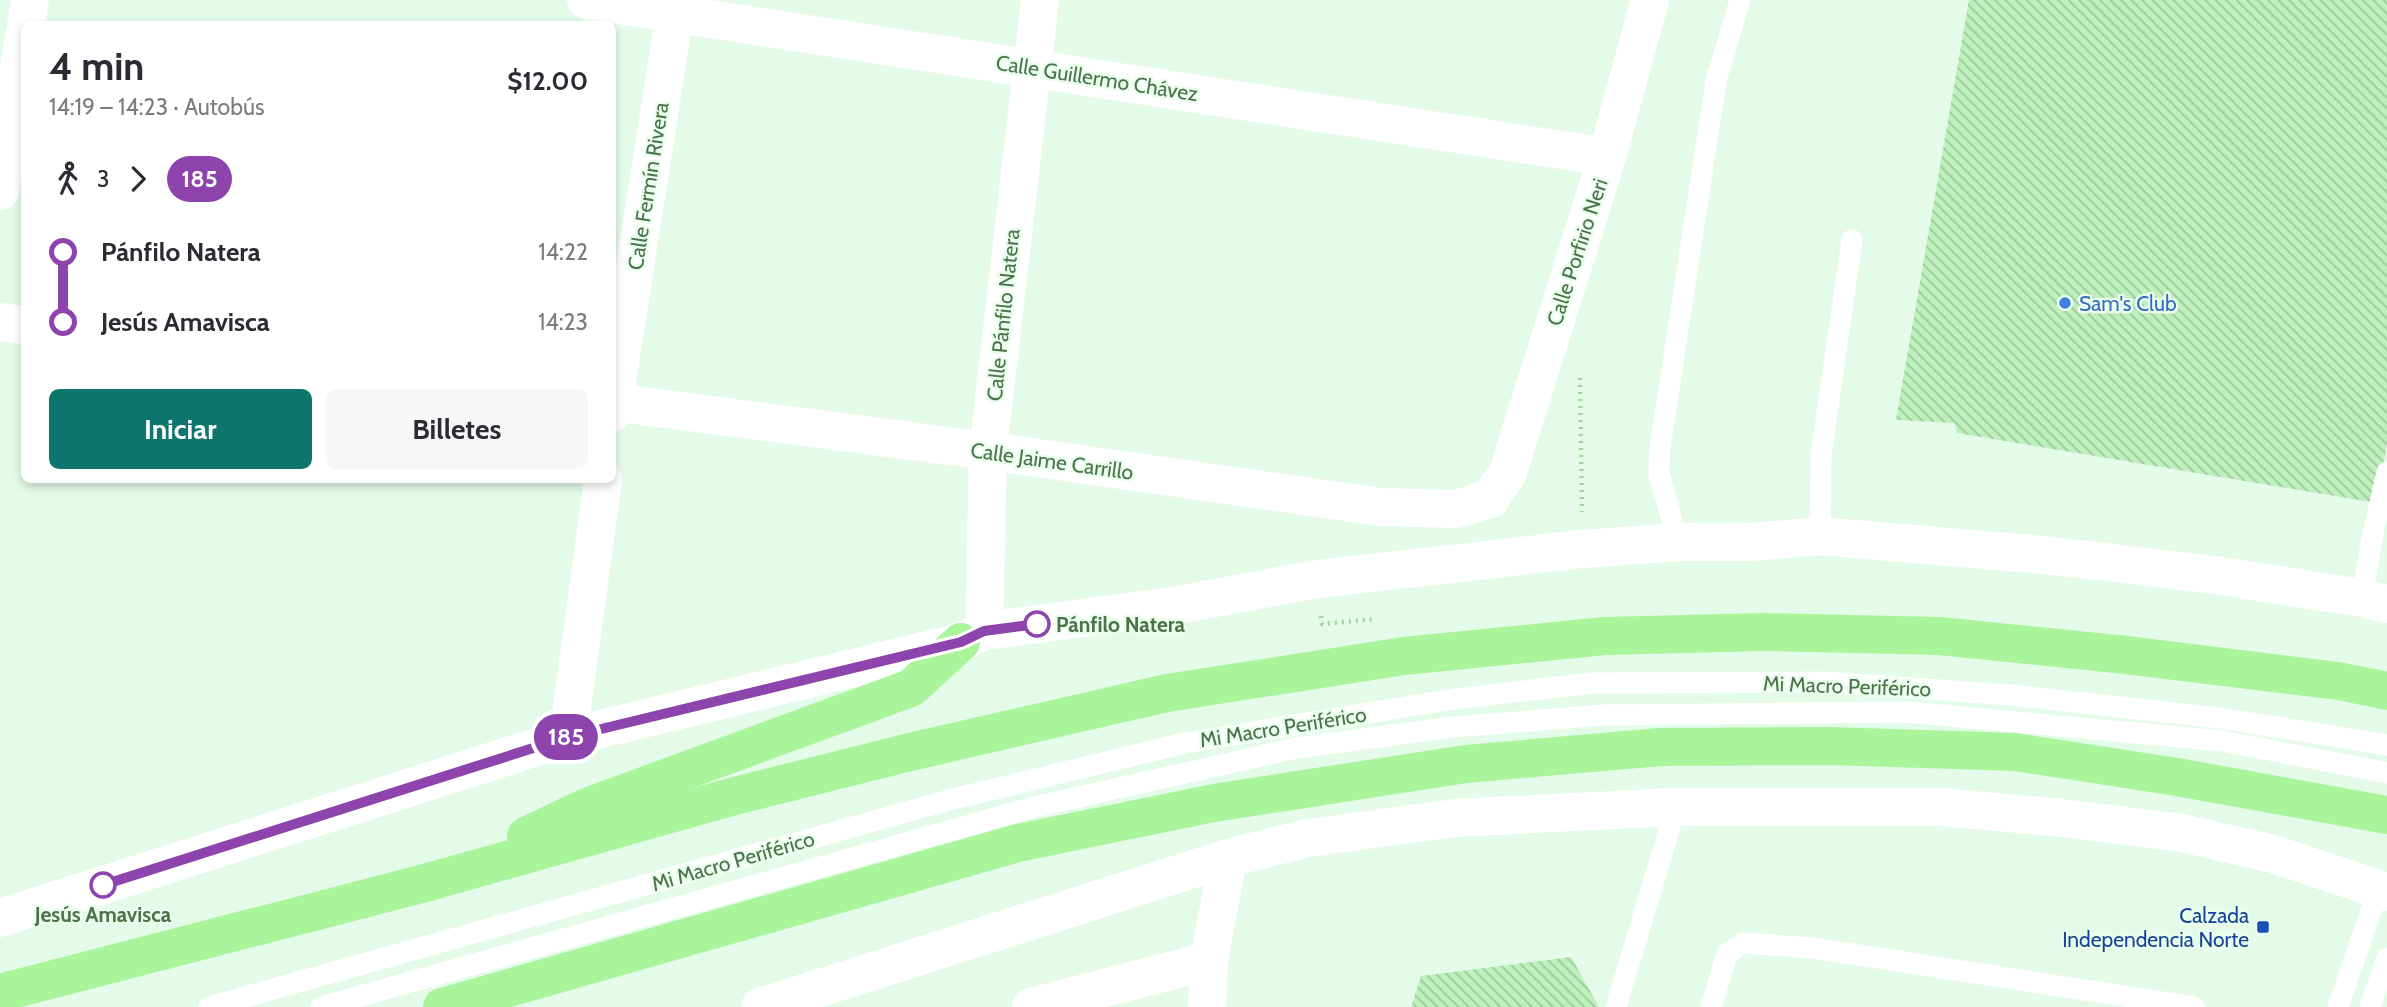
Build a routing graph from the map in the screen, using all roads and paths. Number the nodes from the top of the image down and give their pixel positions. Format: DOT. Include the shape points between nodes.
graph roads {
  1 [pos="30,0"];
  2 [pos="586,0"];
  3 [pos="1040,0"];
  4 [pos="1650,0"];
  5 [pos="1740,0"];
  6 [pos="676,7"];
  7 [pos="26,21"];
  8 [pos="21,55"];
  9 [pos="1031,67"];
  10 [pos="1607,157"];
  11 [pos="0,191"];
  12 [pos="1852,240"];
  13 [pos="0,322"];
  14 [pos="21,325"];
  15 [pos="1580,369"];
  16 [pos="616,387"];
  17 [pos="616,406"];
  18 [pos="988,452"];
  19 [pos="2387,472"];
  20 [pos="603,483"];
  21 [pos="1490,499"];
  22 [pos="1820,536"];
  23 [pos="1678,542"];
  24 [pos="1582,549"];
  25 [pos="1318,579"];
  26 [pos="2375,601"];
  27 [pos="1377,618"];
  28 [pos="972,636"];
  29 [pos="2387,691"];
  30 [pos="568,737"];
  31 [pos="2387,745"];
  32 [pos="2387,773"];
  33 [pos="1676,807"];
  34 [pos="2387,815"];
  35 [pos="1228,858"];
  36 [pos="425,883"];
  37 [pos="2382,891"];
  38 [pos="0,918"];
  39 [pos="2387,958"];
  40 [pos="1209,961"];
  41 [pos="0,993"];
  42 [pos="209,1007"];
  43 [pos="321,1007"];
  44 [pos="442,1007"];
  45 [pos="760,1007"];
  46 [pos="1031,1007"];
  47 [pos="1208,1007"];
  48 [pos="1616,1007"];
  49 [pos="1711,1007"];
  50 [pos="2193,1007"];
  51 [pos="2338,1007"];
  52 [pos="2370,1007"];
  1 -- 7 [label="street"];
  2 -- 6 [label="street, Calle Guillermo Chávez"];
  3 -- 9 [label="street, Calle Pánfilo Natera"];
  4 -- 10 [label="street, Calle Porfirio Neri"];
  5 -- 23 [label="lane" via="1716,81 1660,448 1659,474"];
  6 -- 9 [label="street, Calle Guillermo Chávez"];
  6 -- 16 [label="street, Calle Fermín Rivera"];
  8 -- 11 [label="street"];
  9 -- 10 [label="street, Calle Guillermo Chávez"];
  9 -- 18 [label="street, Calle Pánfilo Natera"];
  10 -- 21 [label="street, Calle Porfirio Neri" via="1508,472"];
  12 -- 22 [label="lane" via="1821,454"];
  13 -- 14 [label="street"];
  15 -- 24 [label="path"];
  17 -- 18 [label="street, Calle Jaime Carrillo"];
  18 -- 21 [label="street, Calle Jaime Carrillo" via="1381,507 1456,509"];
  18 -- 28 [label="street, Calle Pánfilo Natera"];
  19 -- 26 [label="lane" via="2371,542"];
  20 -- 30 [label="street"];
  22 -- 23 [label="street"];
  22 -- 26 [label="street" via="2054,556"];
  23 -- 24 [label="street"];
  24 -- 25 [label="street"];
  25 -- 27 [label="path" via="1322,624"];
  25 -- 28 [label="street"];
  28 -- 30 [label="street"];
  28 -- 36 [label="highway" via="911,688 589,806"];
  29 -- 36 [label="highway" via="2140,656 1939,636 1631,635 1404,656 1167,692 731,797"];
  30 -- 38 [label="street"];
  31 -- 42 [label="lane, Mi Macro Periférico" via="2220,718 2010,695 1825,682 1593,683 1454,699 1185,743 949,800"];
  32 -- 43 [label="lane, Mi Macro Periférico" via="2222,741 1906,712 1603,715 1454,727 1297,748 1034,807"];
  33 -- 35 [label="street" via="1455,818 1308,838"];
  33 -- 37 [label="street" via="1941,807 2062,818 2182,833 2273,854"];
  33 -- 48 [label="lane"];
  34 -- 44 [label="highway" via="2015,752 1660,747 1466,764 1214,803 1018,843"];
  35 -- 40 [label="street"];
  35 -- 45 [label="street"];
  36 -- 41 [label="highway"];
  37 -- 51 [label="lane"];
  39 -- 52 [label="lane"];
  40 -- 46 [label="street"];
  40 -- 47 [label="street"];
  49 -- 50 [label="lane" via="1727,954 1743,943 1813,948"];
}
